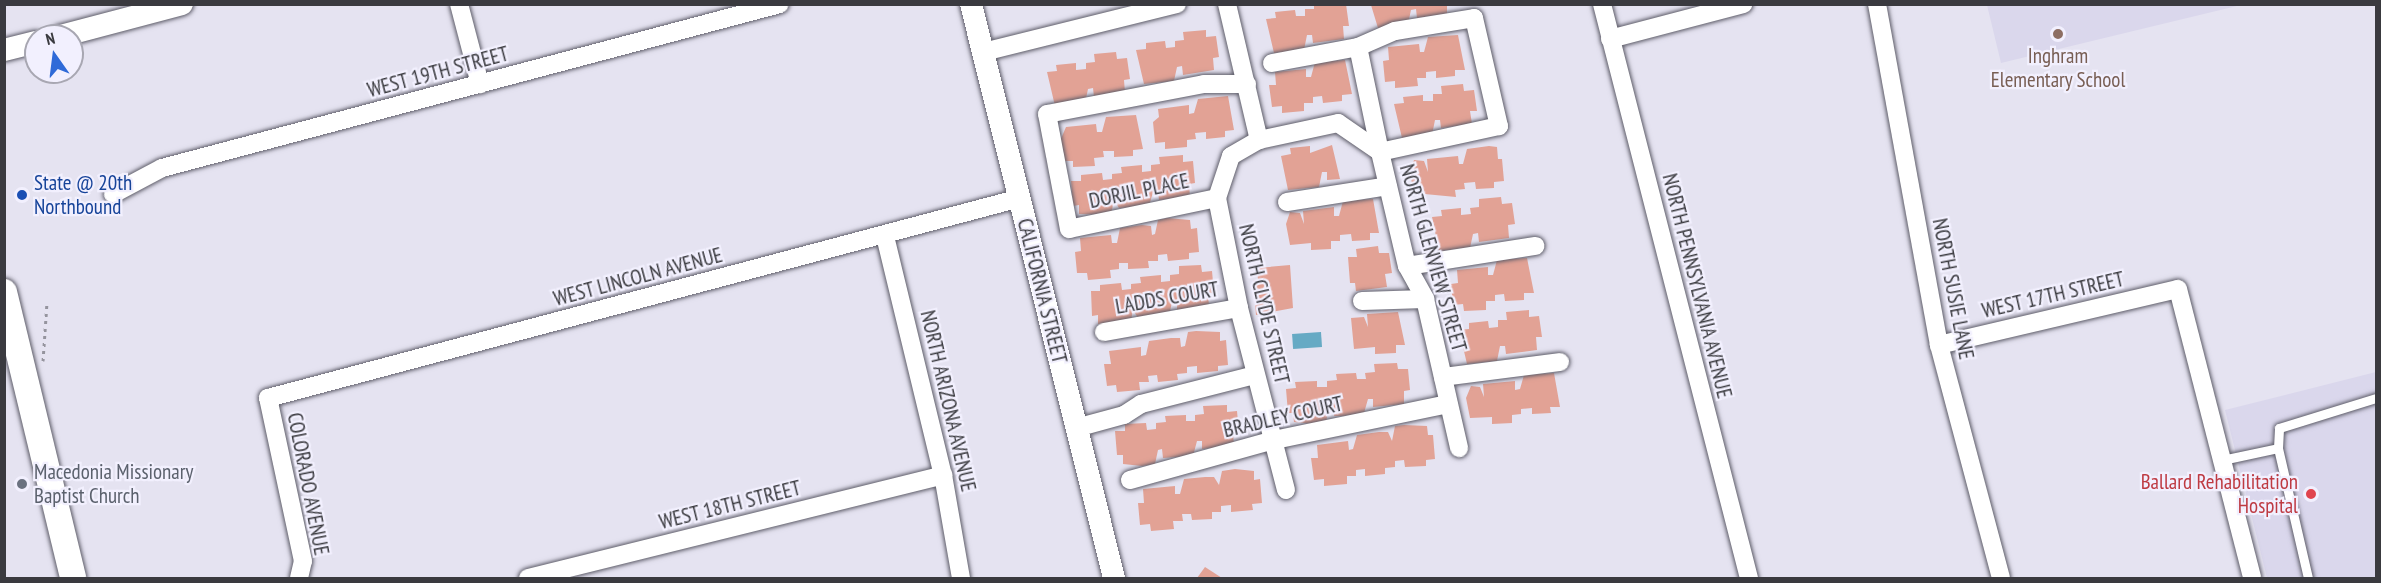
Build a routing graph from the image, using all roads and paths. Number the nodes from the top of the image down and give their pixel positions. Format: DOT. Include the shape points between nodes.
graph roads {
  1 [pos="182,4"];
  2 [pos="459,4"];
  3 [pos="780,4"];
  4 [pos="971,4"];
  5 [pos="1177,4"];
  6 [pos="1227,4"];
  7 [pos="1602,4"];
  8 [pos="1743,4"];
  9 [pos="1877,4"];
  10 [pos="84,30"];
  11 [pos="1610,39"];
  12 [pos="24,45"];
  13 [pos="1358,47"];
  14 [pos="4,50"];
  15 [pos="983,52"];
  16 [pos="1272,63"];
  17 [pos="480,84"];
  18 [pos="1247,84"];
  19 [pos="1259,140"];
  20 [pos="1380,152"];
  21 [pos="1388,186"];
  22 [pos="113,194"];
  23 [pos="1020,198"];
  24 [pos="1217,198"];
  25 [pos="1287,202"];
  26 [pos="885,236"];
  27 [pos="1535,246"];
  28 [pos="1407,266"];
  29 [pos="4,292"];
  30 [pos="1425,298"];
  31 [pos="1362,301"];
  32 [pos="47,302"];
  33 [pos="1239,308"];
  34 [pos="1104,332"];
  35 [pos="1939,345"];
  36 [pos="1560,362"];
  37 [pos="23,363"];
  38 [pos="1255,375"];
  39 [pos="1443,377"];
  40 [pos="268,398"];
  41 [pos="2376,398"];
  42 [pos="1448,404"];
  43 [pos="1076,428"];
  44 [pos="1274,440"];
  45 [pos="1459,448"];
  46 [pos="2278,448"];
  47 [pos="2222,460"];
  48 [pos="943,475"];
  49 [pos="1130,480"];
  50 [pos="1286,490"];
  51 [pos="73,579"];
  52 [pos="299,579"];
  53 [pos="528,579"];
  54 [pos="961,579"];
  55 [pos="1114,579"];
  56 [pos="1749,579"];
  57 [pos="2001,579"];
  58 [pos="2253,579"];
  59 [pos="2308,579"];
  1 -- 10 [label="street"];
  2 -- 17 [label="street"];
  3 -- 17 [label="street, WEST 19TH STREET"];
  4 -- 15 [label="street, CALIFORNIA STREET"];
  5 -- 15 [label="street"];
  6 -- 18 [label="street"];
  7 -- 11 [label="street, NORTH PENNSYLVANIA AVENUE"];
  8 -- 11 [label="street"];
  9 -- 35 [label="street, NORTH SUSIE LANE"];
  11 -- 56 [label="street, NORTH PENNSYLVANIA AVENUE"];
  12 -- 14 [label="street"];
  13 -- 16 [label="street"];
  13 -- 20 [label="street"];
  13 -- 20 [label="street" via="1395,32 1474,18 1499,126"];
  15 -- 23 [label="street, CALIFORNIA STREET"];
  17 -- 22 [label="street, WEST 19TH STREET" via="162,168"];
  18 -- 19 [label="street"];
  18 -- 24 [label="street, DORJIL PLACE" via="1204,84 1047,114 1069,229"];
  19 -- 20 [label="street, NORTH GLENVIEW STREET" via="1338,123"];
  19 -- 24 [label="street, NORTH GLENVIEW STREET" via="1231,156"];
  20 -- 21 [label="street, NORTH GLENVIEW STREET"];
  21 -- 25 [label="street"];
  21 -- 28 [label="street, NORTH GLENVIEW STREET"];
  23 -- 26 [label="street, WEST LINCOLN AVENUE"];
  23 -- 43 [label="street, CALIFORNIA STREET"];
  24 -- 33 [label="street, NORTH CLYDE STREET"];
  26 -- 40 [label="street, WEST LINCOLN AVENUE"];
  26 -- 48 [label="street, NORTH ARIZONA AVENUE"];
  27 -- 28 [label="street"];
  28 -- 30 [label="street, NORTH GLENVIEW STREET"];
  29 -- 37 [label="main road"];
  30 -- 31 [label="street"];
  30 -- 39 [label="street, NORTH GLENVIEW STREET"];
  32 -- 37 [label="path"];
  33 -- 34 [label="street, LADDS COURT"];
  33 -- 38 [label="street, NORTH CLYDE STREET"];
  35 -- 47 [label="street, WEST 17TH STREET" via="2178,289"];
  35 -- 57 [label="street, NORTH SUSIE LANE"];
  36 -- 39 [label="street"];
  37 -- 51 [label="main road"];
  38 -- 43 [label="street" via="1141,404 1124,415"];
  38 -- 44 [label="street, NORTH CLYDE STREET"];
  39 -- 42 [label="street, NORTH GLENVIEW STREET"];
  40 -- 52 [label="street, COLORADO AVENUE" via="303,561"];
  41 -- 46 [label="lane" via="2284,423 2277,436"];
  42 -- 44 [label="street, BRADLEY COURT"];
  42 -- 45 [label="street, NORTH GLENVIEW STREET"];
  43 -- 55 [label="street, CALIFORNIA STREET"];
  44 -- 49 [label="street, BRADLEY COURT"];
  44 -- 50 [label="street, NORTH CLYDE STREET"];
  46 -- 47 [label="lane"];
  46 -- 59 [label="lane"];
  47 -- 58 [label="street"];
  48 -- 53 [label="street, WEST 18TH STREET"];
  48 -- 54 [label="street, NORTH ARIZONA AVENUE"];
}
